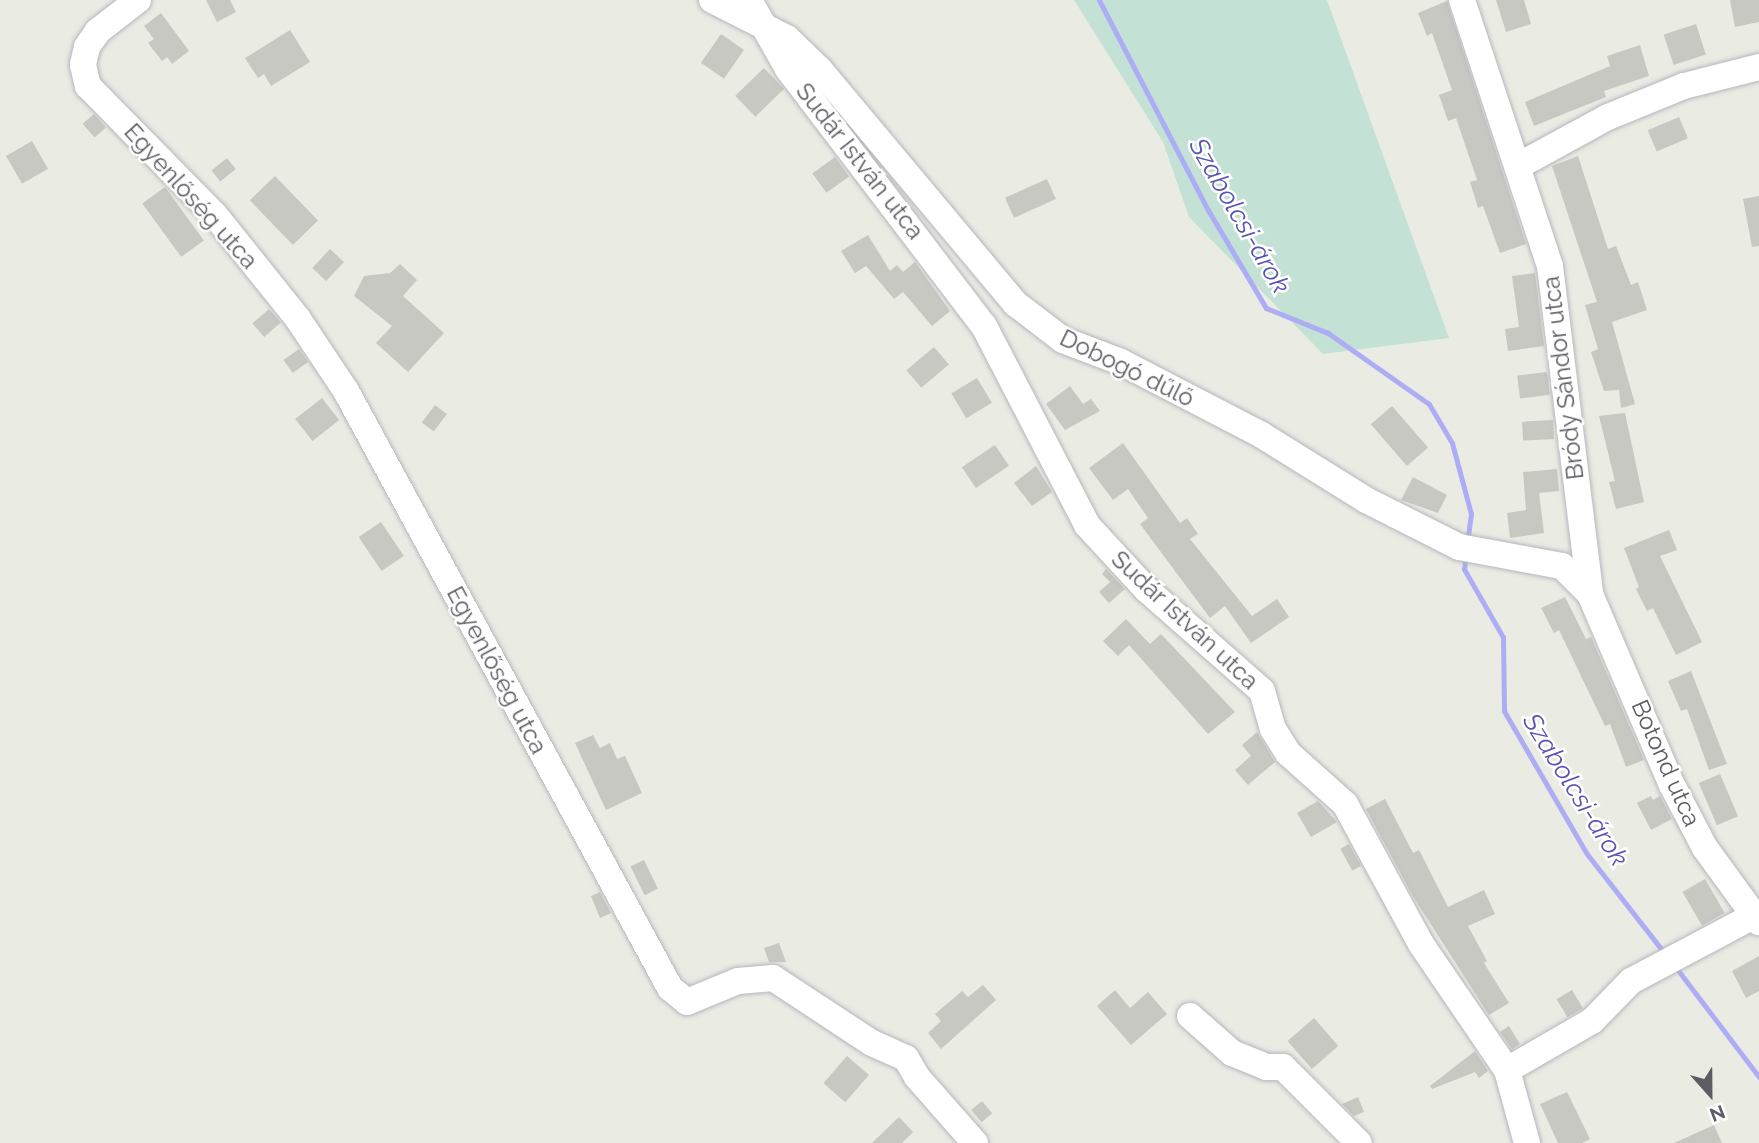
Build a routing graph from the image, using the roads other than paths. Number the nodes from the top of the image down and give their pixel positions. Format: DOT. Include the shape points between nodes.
graph roads {
  1 [pos="138,0"];
  2 [pos="712,0"];
  3 [pos="749,0"];
  4 [pos="1462,0"];
  5 [pos="767,27"];
  6 [pos="1759,67"];
  7 [pos="1518,166"];
  8 [pos="1590,594"];
  9 [pos="1756,916"];
  10 [pos="1190,1016"];
  11 [pos="1507,1070"];
  12 [pos="975,1143"];
  13 [pos="1359,1143"];
  14 [pos="1527,1143"];
  1 -- 12 [label="street, Egyenlőség utca" via="98,31 83,65 88,86 214,214 298,319 346,391 670,988 687,1002 738,981 773,978 872,1043 906,1058"];
  2 -- 5 [label="street, Dobogó dűlő"];
  3 -- 5 [label="street, Sudár István utca"];
  4 -- 7 [label="street, Bródy Sándor utca"];
  5 -- 8 [label="street, Dobogó dűlő" via="787,38 820,70 1016,304 1063,340 1121,362 1248,428 1366,500 1466,549 1562,566"];
  5 -- 11 [label="street, Sudár István utca" via="788,69 984,326 1087,525 1146,589 1262,691 1273,729 1288,753 1345,804 1421,944"];
  6 -- 7 [label="street" via="1684,86 1608,117"];
  7 -- 8 [label="street, Bródy Sándor utca" via="1550,266"];
  8 -- 9 [label="street, Botond utca" via="1672,785 1705,848"];
  9 -- 11 [label="street" via="1631,981 1592,1021"];
  10 -- 13 [label="street" via="1231,1053 1265,1067 1283,1067"];
  11 -- 14 [label="street, Sudár István utca"];
}
